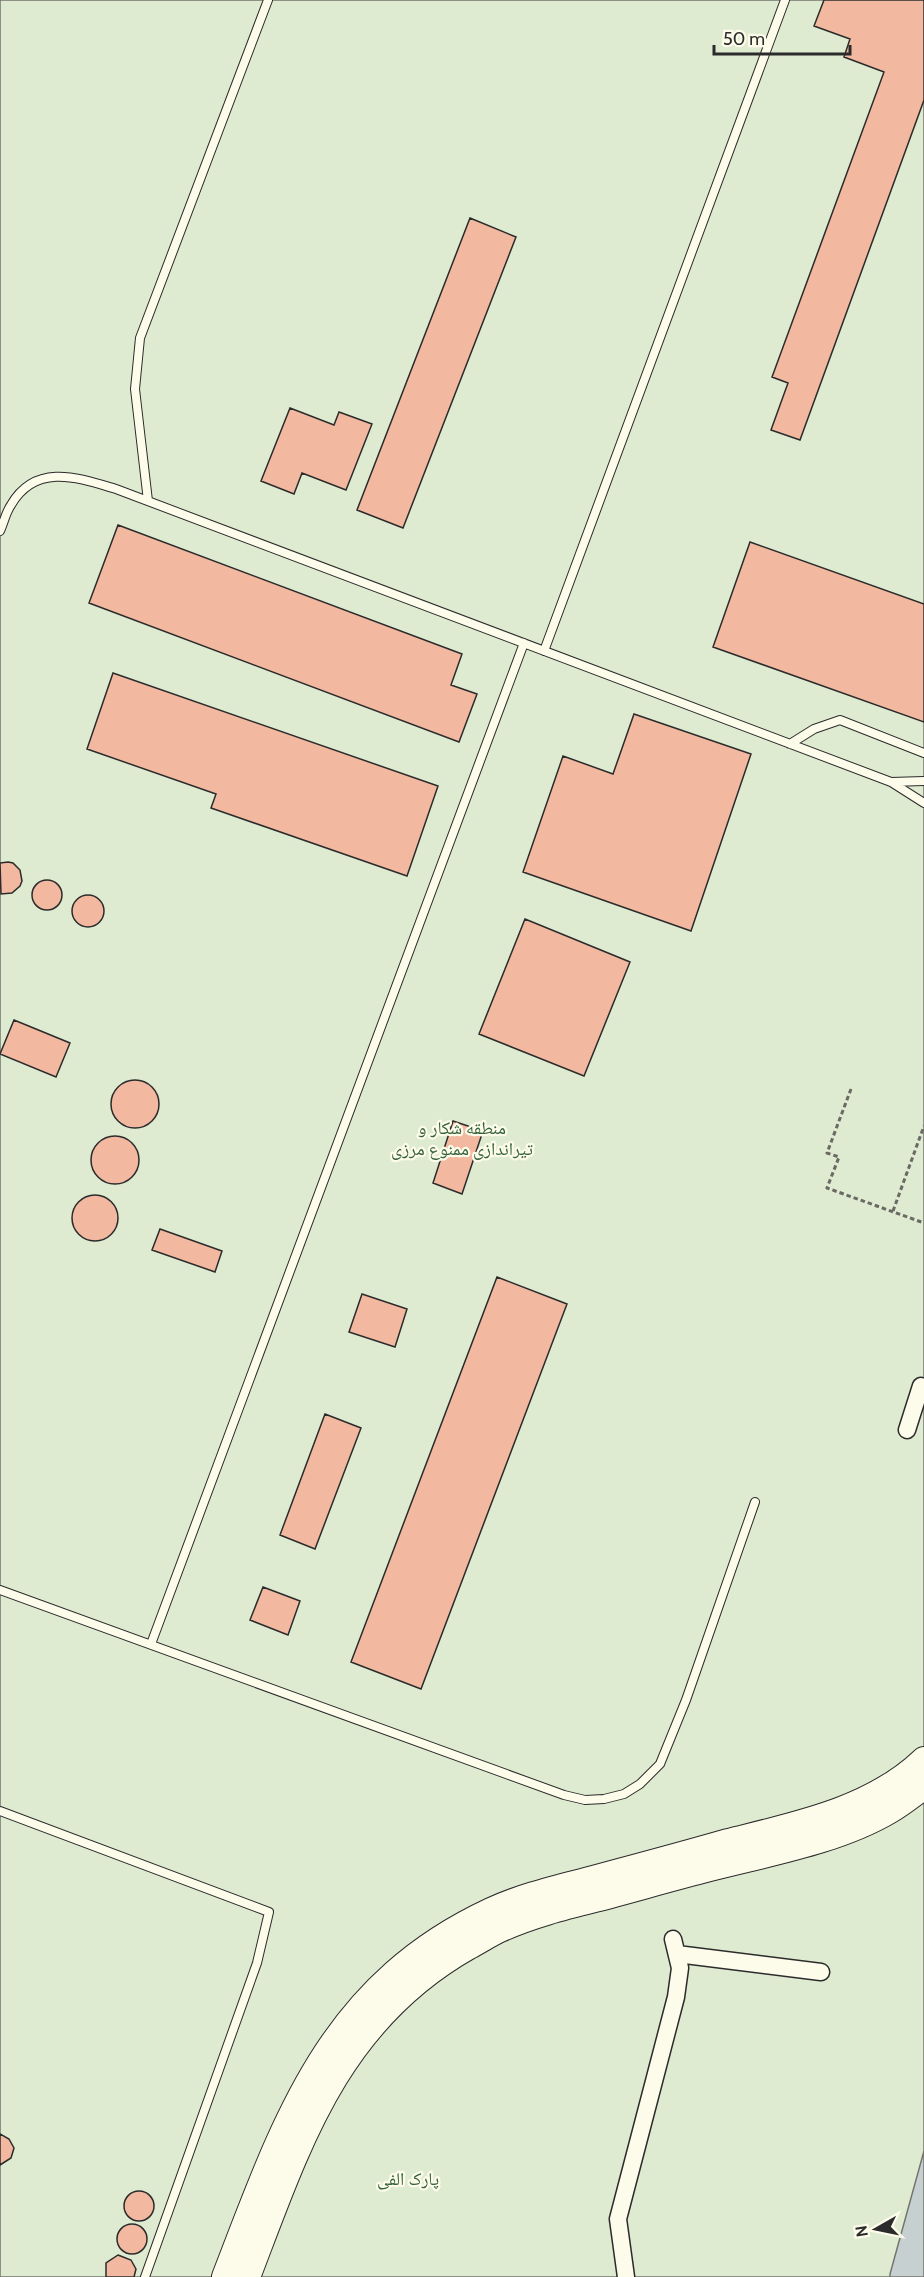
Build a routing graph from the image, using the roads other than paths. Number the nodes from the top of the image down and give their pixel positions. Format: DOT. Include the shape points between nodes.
graph roads {
  1 [pos="268,0"];
  2 [pos="785,0"];
  3 [pos="148,501"];
  4 [pos="0,531"];
  5 [pos="524,643"];
  6 [pos="544,651"];
  7 [pos="790,744"];
  8 [pos="924,753"];
  9 [pos="924,781"];
  10 [pos="891,782"];
  11 [pos="924,803"];
  12 [pos="924,1388"];
  13 [pos="907,1430"];
  14 [pos="756,1502"];
  15 [pos="0,1590"];
  16 [pos="151,1644"];
  17 [pos="924,1760"];
  18 [pos="924,1786"];
  19 [pos="0,1811"];
  20 [pos="821,1972"];
  21 [pos="145,2277"];
  22 [pos="225,2277"];
  23 [pos="247,2277"];
  24 [pos="626,2277"];
  1 -- 3 [label="lane" via="140,338 135,389"];
  2 -- 6 [label="lane"];
  3 -- 4 [label="lane" via="81,478 54,475 29,485 11,504"];
  3 -- 5 [label="lane"];
  5 -- 6 [label="lane"];
  5 -- 16 [label="lane"];
  6 -- 7 [label="lane"];
  7 -- 8 [label="lane" via="814,729 840,720"];
  7 -- 10 [label="lane"];
  9 -- 10 [label="lane"];
  10 -- 11 [label="lane"];
  12 -- 13 [label="street" via="921,1386"];
  14 -- 16 [label="lane" via="660,1764 624,1794 604,1799 564,1795"];
  15 -- 16 [label="lane"];
  17 -- 22 [label="main road" via="880,1793 839,1811 541,1892 491,1911 401,1966 362,2005 327,2049 297,2100"];
  18 -- 23 [label="main road" via="890,1810 846,1830 547,1911 499,1929 414,1982 377,2019 344,2061 315,2110"];
  19 -- 21 [label="lane" via="269,1912 257,1963"];
  20 -- 24 [label="street" via="675,1946 680,1968 676,1996 618,2220"];
}
